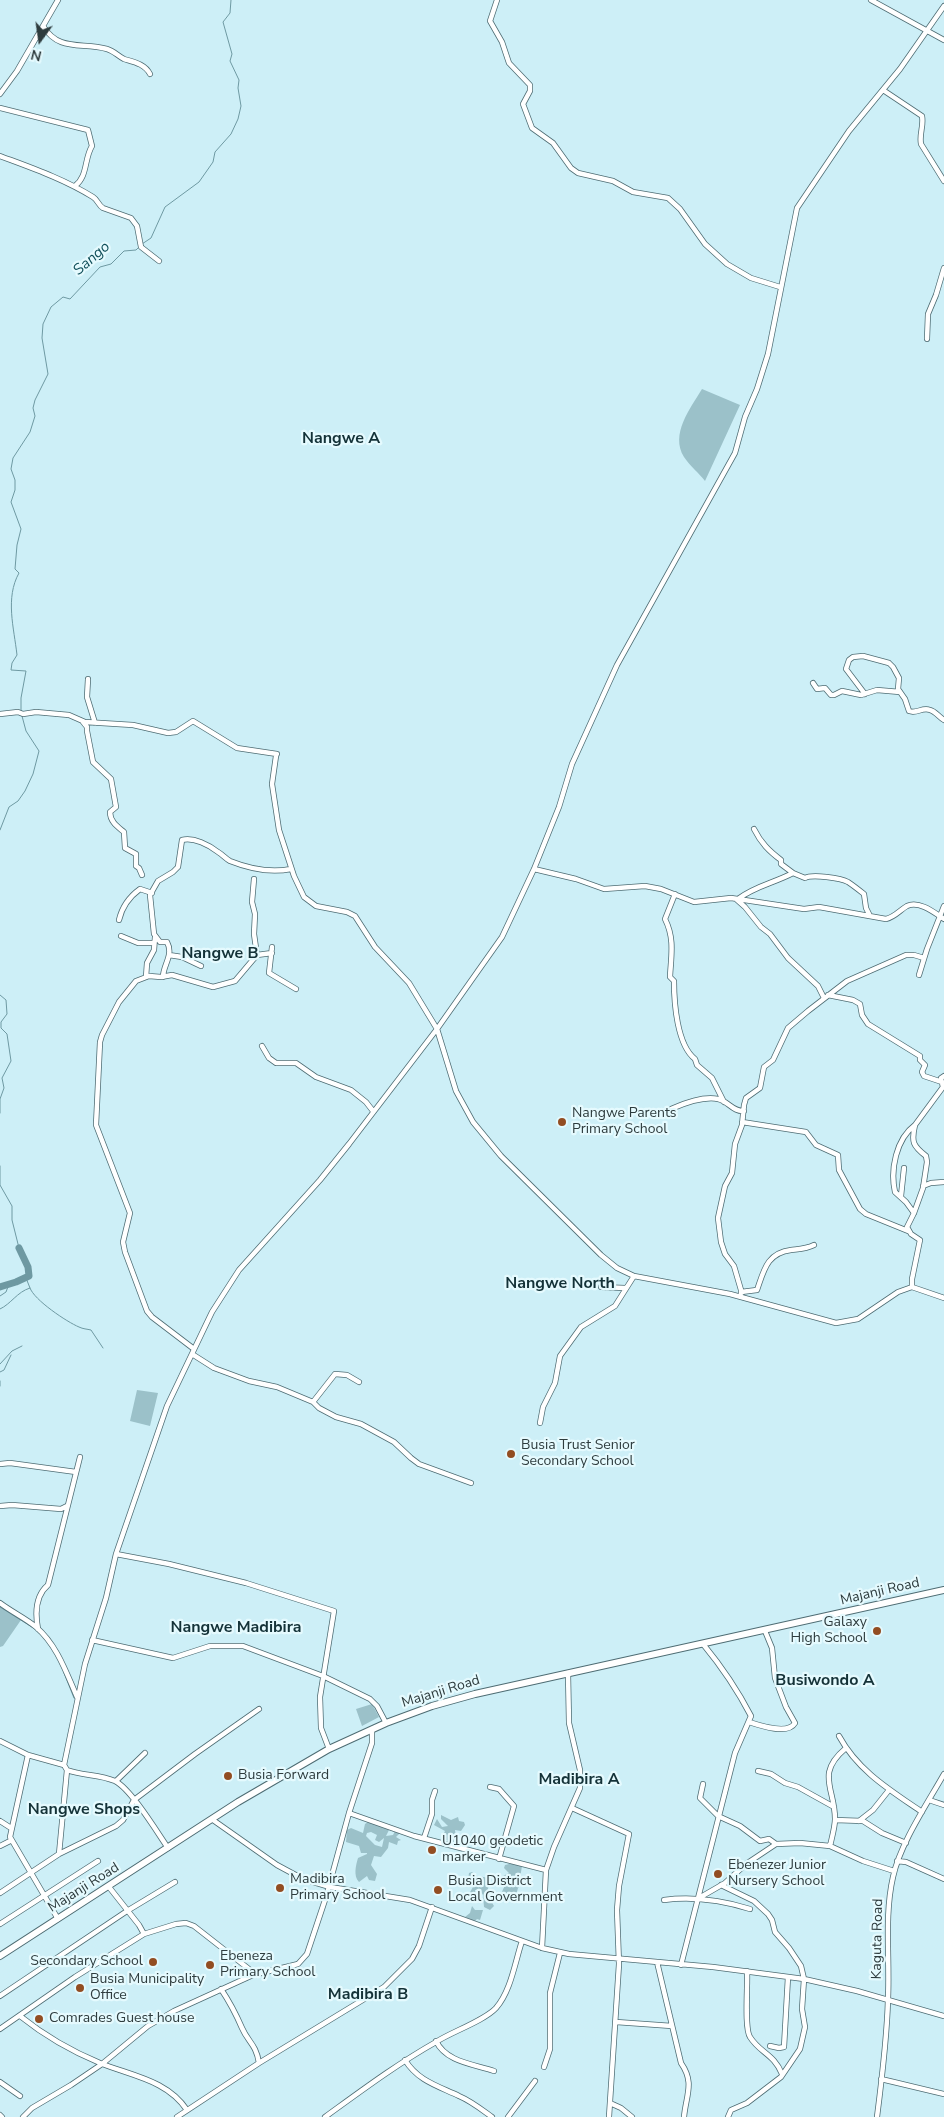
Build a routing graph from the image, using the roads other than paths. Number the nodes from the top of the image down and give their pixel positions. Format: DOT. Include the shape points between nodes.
graph roads {
  1 [pos="58,0"];
  2 [pos="497,0"];
  3 [pos="871,0"];
  4 [pos="944,6"];
  5 [pos="43,26"];
  6 [pos="928,31"];
  7 [pos="944,40"];
  8 [pos="150,74"];
  9 [pos="883,90"];
  10 [pos="0,94"];
  11 [pos="0,108"];
  12 [pos="0,156"];
  13 [pos="944,181"];
  14 [pos="75,186"];
  15 [pos="159,261"];
  16 [pos="944,268"];
  17 [pos="780,287"];
  18 [pos="927,339"];
  19 [pos="88,679"];
  20 [pos="813,683"];
  21 [pos="900,692"];
  22 [pos="865,694"];
  23 [pos="0,714"];
  24 [pos="80,720"];
  25 [pos="944,720"];
  26 [pos="96,723"];
  27 [pos="87,726"];
  28 [pos="754,829"];
  29 [pos="291,869"];
  30 [pos="534,869"];
  31 [pos="793,873"];
  32 [pos="142,875"];
  33 [pos="254,879"];
  34 [pos="152,893"];
  35 [pos="675,894"];
  36 [pos="737,899"];
  37 [pos="944,906"];
  38 [pos="870,916"];
  39 [pos="942,918"];
  40 [pos="119,920"];
  41 [pos="120,936"];
  42 [pos="155,937"];
  43 [pos="154,943"];
  44 [pos="272,947"];
  45 [pos="272,953"];
  46 [pos="169,955"];
  47 [pos="256,955"];
  48 [pos="924,958"];
  49 [pos="201,966"];
  50 [pos="919,975"];
  51 [pos="146,977"];
  52 [pos="162,977"];
  53 [pos="296,989"];
  54 [pos="826,996"];
  55 [pos="437,1029"];
  56 [pos="262,1046"];
  57 [pos="944,1076"];
  58 [pos="943,1084"];
  59 [pos="724,1102"];
  60 [pos="670,1109"];
  61 [pos="744,1110"];
  62 [pos="373,1111"];
  63 [pos="742,1122"];
  64 [pos="915,1125"];
  65 [pos="904,1168"];
  66 [pos="944,1182"];
  67 [pos="923,1186"];
  68 [pos="901,1196"];
  69 [pos="914,1213"];
  70 [pos="908,1230"];
  71 [pos="814,1245"];
  72 [pos="634,1276"];
  73 [pos="601,1287"];
  74 [pos="912,1287"];
  75 [pos="626,1288"];
  76 [pos="741,1294"];
  77 [pos="944,1298"];
  78 [pos="194,1349"];
  79 [pos="192,1354"];
  80 [pos="359,1382"];
  81 [pos="313,1402"];
  82 [pos="540,1423"];
  83 [pos="80,1457"];
  84 [pos="0,1464"];
  85 [pos="76,1472"];
  86 [pos="471,1483"];
  87 [pos="68,1505"];
  88 [pos="0,1506"];
  89 [pos="61,1510"];
  90 [pos="65,1516"];
  91 [pos="116,1554"];
  92 [pos="944,1590"];
  93 [pos="0,1603"];
  94 [pos="38,1628"];
  95 [pos="765,1631"];
  96 [pos="92,1640"];
  97 [pos="704,1644"];
  98 [pos="568,1673"];
  99 [pos="323,1676"];
  100 [pos="77,1697"];
  101 [pos="259,1709"];
  102 [pos="749,1722"];
  103 [pos="386,1723"];
  104 [pos="372,1729"];
  105 [pos="839,1736"];
  106 [pos="0,1741"];
  107 [pos="846,1748"];
  108 [pos="329,1749"];
  109 [pos="145,1753"];
  110 [pos="28,1755"];
  111 [pos="64,1765"];
  112 [pos="67,1770"];
  113 [pos="758,1770"];
  114 [pos="944,1774"];
  115 [pos="116,1781"];
  116 [pos="703,1784"];
  117 [pos="490,1787"];
  118 [pos="889,1790"];
  119 [pos="435,1791"];
  120 [pos="134,1800"];
  121 [pos="929,1800"];
  122 [pos="944,1805"];
  123 [pos="572,1808"];
  124 [pos="834,1808"];
  125 [pos="922,1812"];
  126 [pos="349,1813"];
  127 [pos="718,1816"];
  128 [pos="213,1820"];
  129 [pos="835,1820"];
  130 [pos="0,1821"];
  131 [pos="859,1821"];
  132 [pos="11,1828"];
  133 [pos="424,1838"];
  134 [pos="10,1841"];
  135 [pos="906,1843"];
  136 [pos="776,1844"];
  137 [pos="0,1846"];
  138 [pos="830,1846"];
  139 [pos="169,1848"];
  140 [pos="59,1854"];
  141 [pos="499,1859"];
  142 [pos="98,1861"];
  143 [pos="897,1861"];
  144 [pos="546,1870"];
  145 [pos="894,1871"];
  146 [pos="29,1873"];
  147 [pos="944,1879"];
  148 [pos="175,1882"];
  149 [pos="721,1885"];
  150 [pos="109,1887"];
  151 [pos="330,1887"];
  152 [pos="0,1893"];
  153 [pos="44,1896"];
  154 [pos="699,1898"];
  155 [pos="664,1900"];
  156 [pos="432,1907"];
  157 [pos="750,1909"];
  158 [pos="127,1911"];
  159 [pos="58,1919"];
  160 [pos="0,1924"];
  161 [pos="144,1934"];
  162 [pos="522,1941"];
  163 [pos="542,1948"];
  164 [pos="560,1953"];
  165 [pos="0,1956"];
  166 [pos="617,1959"];
  167 [pos="657,1962"];
  168 [pos="681,1965"];
  169 [pos="747,1971"];
  170 [pos="253,1975"];
  171 [pos="788,1977"];
  172 [pos="804,1979"];
  173 [pos="221,1989"];
  174 [pos="0,1996"];
  175 [pos="888,2000"];
  176 [pos="20,2016"];
  177 [pos="944,2016"];
  178 [pos="616,2022"];
  179 [pos="672,2026"];
  180 [pos="0,2029"];
  181 [pos="436,2041"];
  182 [pos="770,2046"];
  183 [pos="405,2060"];
  184 [pos="259,2063"];
  185 [pos="102,2064"];
  186 [pos="544,2067"];
  187 [pos="494,2071"];
  188 [pos="782,2074"];
  189 [pos="882,2079"];
  190 [pos="534,2081"];
  191 [pos="0,2082"];
  192 [pos="944,2094"];
  193 [pos="20,2096"];
  194 [pos="610,2103"];
  195 [pos="188,2110"];
  196 [pos="22,2117"];
  197 [pos="178,2117"];
  198 [pos="325,2117"];
  199 [pos="492,2117"];
  200 [pos="508,2117"];
  201 [pos="610,2117"];
  202 [pos="632,2117"];
  203 [pos="684,2117"];
  204 [pos="728,2117"];
  205 [pos="877,2117"];
  1 -- 5 [label="street"];
  2 -- 17 [label="street" via="490,21 509,63 530,85 523,104 532,128 553,143 571,168 578,173 613,181 633,192 668,198 705,244 728,264 751,278"];
  3 -- 6 [label="street"];
  4 -- 6 [label="street"];
  5 -- 8 [label="street" via="49,36 62,43 106,48 146,68"];
  5 -- 10 [label="street"];
  6 -- 7 [label="street"];
  6 -- 9 [label="street"];
  9 -- 13 [label="street" via="922,116 921,144"];
  9 -- 17 [label="street" via="849,131 796,208"];
  11 -- 14 [label="street" via="88,130 92,146 82,178"];
  12 -- 14 [label="street"];
  14 -- 15 [label="street" via="95,198 99,206 131,218 137,226 141,247"];
  16 -- 18 [label="street" via="928,314"];
  17 -- 30 [label="street" via="768,354 735,453 617,664 572,764"];
  19 -- 26 [label="street" via="87,697"];
  20 -- 22 [label="street" via="817,689 825,688 830,695 842,691"];
  21 -- 22 [label="street" via="877,690"];
  21 -- 22 [label="street" via="897,672 889,663 863,656 853,657 848,660 846,669"];
  21 -- 25 [label="street" via="912,712 930,710"];
  23 -- 24 [label="street" via="36,712 69,715"];
  24 -- 26 [label="street"];
  24 -- 27 [label="street"];
  26 -- 27 [label="street"];
  26 -- 29 [label="street" via="132,725 172,733 193,721 237,748 277,755 272,792 280,837"];
  27 -- 32 [label="street" via="94,762 111,779 116,807 110,816 117,828 124,832 125,848 136,854 136,866"];
  28 -- 31 [label="street" via="769,852"];
  29 -- 34 [label="street" via="266,872 229,861 199,841 187,839 182,840 178,868 158,881"];
  29 -- 55 [label="street" via="308,902 355,916 379,952 409,983"];
  30 -- 35 [label="street" via="604,889 645,886"];
  30 -- 55 [label="street" via="502,937"];
  31 -- 36 [label="street" via="773,884 754,888"];
  31 -- 38 [label="street" via="805,878 826,876 849,883 864,894"];
  33 -- 47 [label="street" via="252,902"];
  34 -- 40 [label="street" via="140,889 134,893 123,907"];
  34 -- 42 [label="street"];
  35 -- 36 [label="street" via="700,902"];
  35 -- 59 [label="street" via="665,919 672,935 670,977 674,981 678,1029 696,1059 696,1065 712,1078"];
  36 -- 38 [label="street"];
  36 -- 54 [label="street"];
  37 -- 39 [label="street"];
  38 -- 39 [label="street" via="886,919 914,904"];
  39 -- 48 [label="street"];
  41 -- 43 [label="street" via="138,943"];
  42 -- 43 [label="street"];
  42 -- 46 [label="street" via="170,945"];
  43 -- 51 [label="street"];
  44 -- 45 [label="street"];
  45 -- 47 [label="street"];
  45 -- 53 [label="street" via="269,973"];
  46 -- 49 [label="street"];
  46 -- 52 [label="street"];
  47 -- 52 [label="street" via="235,981 213,987 172,975"];
  48 -- 50 [label="street"];
  48 -- 54 [label="street" via="914,954 906,956 847,981"];
  51 -- 52 [label="street"];
  51 -- 78 [label="street" via="136,981 125,994 102,1035 96,1125 130,1213 123,1242 141,1298 152,1317"];
  54 -- 58 [label="street" via="860,1004 868,1024 920,1056 924,1076"];
  54 -- 61 [label="street" via="788,1028 773,1060 764,1067 760,1088 746,1098"];
  55 -- 62 [label="street"];
  55 -- 72 [label="street" via="456,1091 479,1129 501,1156 601,1255"];
  56 -- 62 [label="street" via="276,1063 296,1063 316,1077 351,1090"];
  57 -- 58 [label="street" via="941,1078"];
  58 -- 64 [label="street"];
  59 -- 60 [label="street" via="705,1100"];
  59 -- 61 [label="street" via="739,1111"];
  61 -- 63 [label="street"];
  62 -- 78 [label="street" via="320,1180 239,1270 220,1297"];
  63 -- 70 [label="street" via="806,1132 816,1145 838,1155 839,1170 860,1209"];
  63 -- 76 [label="street" via="732,1173 725,1186 718,1218 721,1242 734,1266"];
  64 -- 67 [label="street" via="912,1142 927,1158"];
  64 -- 68 [label="street" via="906,1132 897,1149 894,1189"];
  65 -- 68 [label="street"];
  66 -- 67 [label="street"];
  67 -- 69 [label="street"];
  68 -- 69 [label="street"];
  69 -- 70 [label="street" via="906,1228"];
  70 -- 74 [label="street" via="920,1240"];
  71 -- 76 [label="street" via="786,1250 772,1257 756,1291 745,1290"];
  72 -- 75 [label="street"];
  72 -- 76 [label="street"];
  73 -- 75 [label="street"];
  74 -- 76 [label="street" via="898,1292 862,1317 844,1323 825,1321"];
  74 -- 77 [label="street"];
  75 -- 82 [label="street" via="615,1306 581,1327 560,1356 556,1383 543,1407"];
  78 -- 79 [label="street"];
  79 -- 81 [label="street" via="214,1368 249,1382 277,1387"];
  79 -- 91 [label="street" via="167,1406"];
  80 -- 81 [label="street" via="347,1375 335,1374"];
  81 -- 86 [label="street" via="325,1412 361,1424 387,1438 419,1464"];
  83 -- 85 [label="street"];
  84 -- 85 [label="street"];
  85 -- 87 [label="street"];
  87 -- 89 [label="street"];
  87 -- 90 [label="street"];
  88 -- 89 [label="street"];
  89 -- 90 [label="street"];
  90 -- 94 [label="street" via="48,1585 40,1593 38,1601"];
  91 -- 96 [label="street"];
  91 -- 99 [label="street" via="246,1583 334,1611"];
  92 -- 95 [label="main road, Majanji Road"];
  93 -- 94 [label="street"];
  94 -- 100 [label="street" via="56,1651"];
  95 -- 97 [label="main road, Majanji Road"];
  95 -- 102 [label="street" via="772,1648 775,1678 795,1723 780,1729"];
  96 -- 99 [label="street" via="173,1658 210,1646 243,1646"];
  96 -- 100 [label="street"];
  97 -- 98 [label="main road, Majanji Road"];
  97 -- 102 [label="street" via="752,1716"];
  98 -- 103 [label="main road, Majanji Road" via="475,1694"];
  98 -- 123 [label="street" via="568,1723 580,1770 580,1788"];
  99 -- 103 [label="street" via="370,1699"];
  99 -- 108 [label="street" via="321,1728"];
  100 -- 111 [label="street"];
  101 -- 120 [label="street"];
  102 -- 127 [label="street" via="735,1753"];
  103 -- 104 [label="main road, Majanji Road"];
  104 -- 108 [label="main road, Majanji Road"];
  104 -- 126 [label="street" via="372,1743"];
  105 -- 107 [label="street"];
  106 -- 110 [label="street"];
  107 -- 118 [label="street" via="858,1764"];
  107 -- 124 [label="street" via="832,1761 828,1786"];
  108 -- 128 [label="main road, Majanji Road"];
  109 -- 115 [label="street"];
  110 -- 111 [label="street"];
  110 -- 132 [label="street"];
  111 -- 112 [label="street"];
  112 -- 115 [label="street" via="97,1774"];
  112 -- 140 [label="street"];
  113 -- 124 [label="street" via="798,1787"];
  114 -- 121 [label="street, Kaguta Road"];
  115 -- 120 [label="street"];
  116 -- 127 [label="street" via="700,1798"];
  117 -- 141 [label="street" via="499,1789 514,1806"];
  118 -- 125 [label="street"];
  118 -- 131 [label="street"];
  119 -- 133 [label="street"];
  120 -- 139 [label="street"];
  120 -- 140 [label="street" via="116,1826"];
  121 -- 122 [label="street"];
  121 -- 125 [label="street, Kaguta Road"];
  123 -- 144 [label="street"];
  123 -- 166 [label="street" via="629,1834 619,1886"];
  124 -- 129 [label="street"];
  125 -- 135 [label="street, Kaguta Road"];
  126 -- 133 [label="street"];
  126 -- 151 [label="street"];
  127 -- 136 [label="street" via="740,1826 760,1841 770,1839"];
  127 -- 154 [label="street"];
  128 -- 139 [label="main road, Majanji Road"];
  128 -- 151 [label="street" via="287,1871"];
  129 -- 131 [label="street"];
  129 -- 138 [label="street"];
  130 -- 132 [label="street"];
  131 -- 135 [label="street"];
  132 -- 134 [label="street"];
  133 -- 141 [label="street"];
  134 -- 137 [label="street"];
  134 -- 146 [label="street"];
  135 -- 143 [label="street, Kaguta Road"];
  136 -- 138 [label="street"];
  136 -- 149 [label="street"];
  138 -- 145 [label="street"];
  139 -- 150 [label="main road, Majanji Road"];
  140 -- 146 [label="street"];
  141 -- 144 [label="street"];
  142 -- 153 [label="street"];
  143 -- 145 [label="street, Kaguta Road"];
  143 -- 147 [label="street"];
  144 -- 163 [label="street"];
  145 -- 175 [label="street, Kaguta Road" via="889,1909"];
  146 -- 152 [label="street"];
  146 -- 153 [label="street"];
  148 -- 158 [label="street"];
  149 -- 154 [label="street"];
  149 -- 172 [label="street" via="754,1901 768,1914 775,1932 801,1966"];
  150 -- 158 [label="street"];
  150 -- 159 [label="main road, Majanji Road"];
  151 -- 156 [label="street"];
  151 -- 170 [label="street" via="302,1961"];
  153 -- 159 [label="street"];
  153 -- 160 [label="street"];
  154 -- 155 [label="street"];
  154 -- 157 [label="street" via="726,1901"];
  154 -- 168 [label="street"];
  156 -- 162 [label="street"];
  156 -- 184 [label="street" via="412,1959 384,1987"];
  158 -- 161 [label="street"];
  158 -- 174 [label="street"];
  159 -- 165 [label="main road, Majanji Road"];
  161 -- 170 [label="street" via="176,1924 194,1926"];
  161 -- 176 [label="street"];
  162 -- 163 [label="street"];
  162 -- 181 [label="street" via="507,1988 496,2008"];
  163 -- 164 [label="street"];
  164 -- 166 [label="street"];
  164 -- 186 [label="street" via="550,1994 550,2049"];
  166 -- 167 [label="street"];
  166 -- 178 [label="street"];
  167 -- 168 [label="street"];
  167 -- 179 [label="street"];
  168 -- 169 [label="street"];
  169 -- 171 [label="street"];
  169 -- 188 [label="street" via="749,2036 776,2060"];
  170 -- 173 [label="street"];
  171 -- 172 [label="street"];
  171 -- 182 [label="street" via="784,2047"];
  172 -- 175 [label="street"];
  172 -- 188 [label="street" via="803,2039 795,2058"];
  173 -- 184 [label="street" via="252,2042"];
  173 -- 185 [label="street" via="148,2026"];
  175 -- 177 [label="street"];
  175 -- 189 [label="street, Kaguta Road"];
  176 -- 180 [label="street"];
  176 -- 185 [label="street" via="54,2041"];
  178 -- 179 [label="street"];
  178 -- 194 [label="street"];
  179 -- 203 [label="street" via="681,2063 689,2074"];
  181 -- 183 [label="street"];
  181 -- 187 [label="street" via="448,2056"];
  183 -- 198 [label="street"];
  183 -- 199 [label="street" via="429,2083 460,2096"];
  184 -- 195 [label="street"];
  185 -- 195 [label="street" via="151,2080"];
  185 -- 196 [label="street"];
  188 -- 204 [label="street" via="769,2088 731,2110"];
  189 -- 192 [label="street"];
  189 -- 205 [label="street, Kaguta Road"];
  190 -- 200 [label="street"];
  191 -- 193 [label="street"];
  194 -- 201 [label="street"];
  194 -- 202 [label="street"];
  195 -- 197 [label="street"];
}
